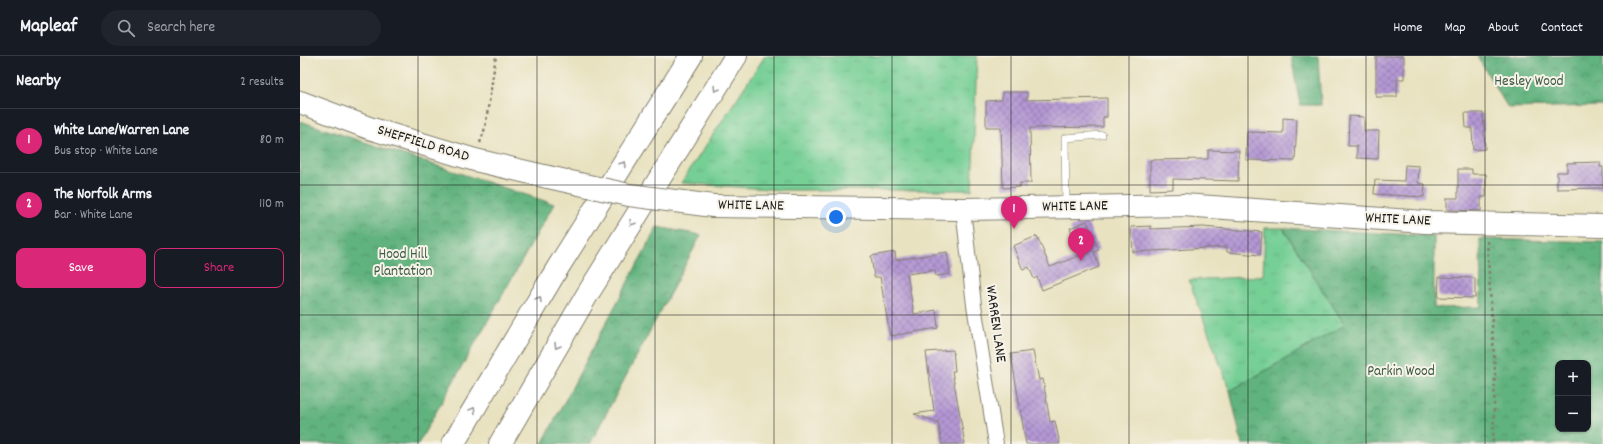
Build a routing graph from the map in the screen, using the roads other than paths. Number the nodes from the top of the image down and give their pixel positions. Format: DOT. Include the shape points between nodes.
graph roads {
  1 [pos="691,56"];
  2 [pos="736,56"];
  3 [pos="300,102"];
  4 [pos="1102,135"];
  5 [pos="548,177"];
  6 [pos="1066,207"];
  7 [pos="964,209"];
  8 [pos="1603,226"];
  9 [pos="536,384"];
  10 [pos="453,444"];
  11 [pos="500,444"];
  12 [pos="506,444"];
  13 [pos="996,444"];
  10 -- 1 [label="main road, one-way" via="557,269"];
  2 -- 9 [label="main road, one-way" via="587,295"];
  3 -- 5 [label="main road, SHEFFIELD ROAD" via="368,128 475,160"];
  4 -- 6 [label="lane" via="1065,138"];
  5 -- 7 [label="main road, WHITE LANE, bridge" via="629,195 713,206"];
  6 -- 7 [label="main road, WHITE LANE"];
  6 -- 8 [label="main road, WHITE LANE" via="1183,205 1425,222"];
  7 -- 13 [label="street, WARREN LANE" via="974,306"];
  9 -- 11 [label="main road"];
  9 -- 12 [label="main road"];
}
